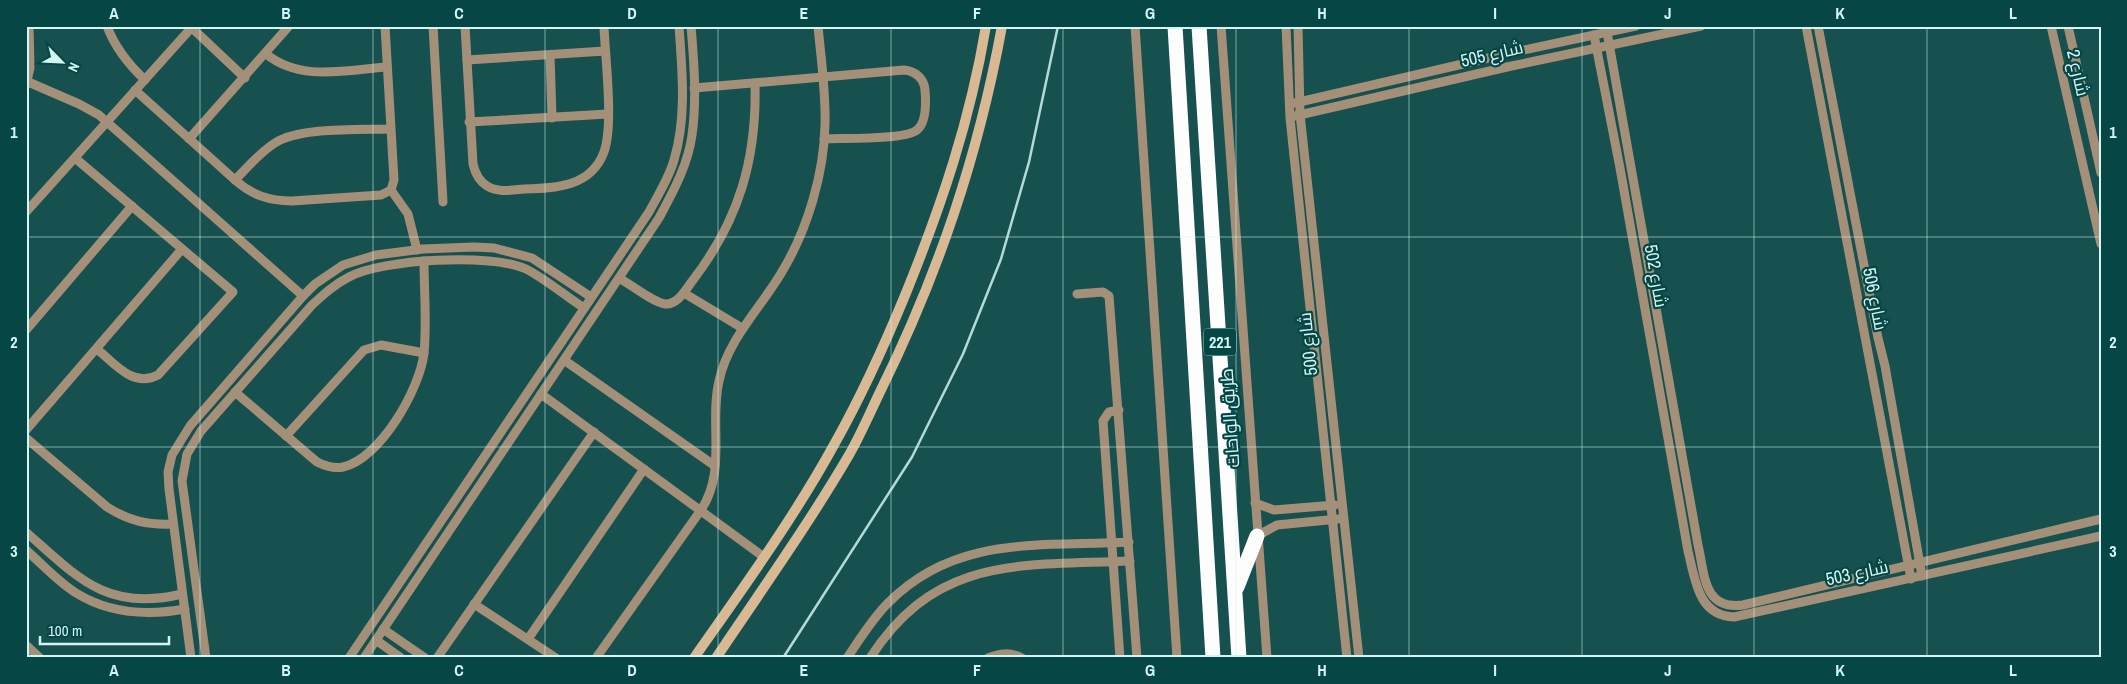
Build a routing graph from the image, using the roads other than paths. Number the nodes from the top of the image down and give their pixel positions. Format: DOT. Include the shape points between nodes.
graph roads {
  1 [pos="29,26"];
  2 [pos="107,26"];
  3 [pos="289,26"];
  4 [pos="384,26"];
  5 [pos="433,26"];
  6 [pos="465,26"];
  7 [pos="604,26"];
  8 [pos="679,26"];
  9 [pos="691,26"];
  10 [pos="818,26"];
  11 [pos="986,26"];
  12 [pos="1002,26"];
  13 [pos="1135,26"];
  14 [pos="1174,26"];
  15 [pos="1199,26"];
  16 [pos="1222,26"];
  17 [pos="1286,26"];
  18 [pos="1298,26"];
  19 [pos="1636,26"];
  20 [pos="1701,26"];
  21 [pos="1806,26"];
  22 [pos="1818,26"];
  23 [pos="2051,26"];
  24 [pos="2068,26"];
  25 [pos="192,27"];
  26 [pos="1607,32"];
  27 [pos="1594,35"];
  28 [pos="1610,45"];
  29 [pos="1596,48"];
  30 [pos="680,50"];
  31 [pos="692,50"];
  32 [pos="605,51"];
  33 [pos="266,54"];
  34 [pos="550,55"];
  35 [pos="467,60"];
  36 [pos="387,67"];
  37 [pos="822,77"];
  38 [pos="244,78"];
  39 [pos="145,80"];
  40 [pos="27,83"];
  41 [pos="755,83"];
  42 [pos="694,88"];
  43 [pos="135,90"];
  44 [pos="1299,102"];
  45 [pos="1289,104"];
  46 [pos="608,114"];
  47 [pos="1300,114"];
  48 [pos="552,118"];
  49 [pos="1290,118"];
  50 [pos="107,122"];
  51 [pos="469,122"];
  52 [pos="390,129"];
  53 [pos="824,138"];
  54 [pos="189,139"];
  55 [pos="75,158"];
  56 [pos="2101,173"];
  57 [pos="235,180"];
  58 [pos="391,190"];
  59 [pos="443,202"];
  60 [pos="132,206"];
  61 [pos="26,212"];
  62 [pos="2101,244"];
  63 [pos="182,249"];
  64 [pos="417,250"];
  65 [pos="424,261"];
  66 [pos="619,278"];
  67 [pos="684,293"];
  68 [pos="1077,294"];
  69 [pos="302,296"];
  70 [pos="591,296"];
  71 [pos="584,308"];
  72 [pos="742,328"];
  73 [pos="26,330"];
  74 [pos="97,349"];
  75 [pos="424,353"];
  76 [pos="564,360"];
  77 [pos="235,392"];
  78 [pos="541,394"];
  79 [pos="1119,410"];
  80 [pos="26,430"];
  81 [pos="594,432"];
  82 [pos="1334,433"];
  83 [pos="1323,434"];
  84 [pos="286,436"];
  85 [pos="26,438"];
  86 [pos="1681,441"];
  87 [pos="1669,444"];
  88 [pos="716,466"];
  89 [pos="644,469"];
  90 [pos="1903,470"];
  91 [pos="1891,472"];
  92 [pos="800,500"];
  93 [pos="1255,503"];
  94 [pos="1343,504"];
  95 [pos="1331,506"];
  96 [pos="815,509"];
  97 [pos="701,510"];
  98 [pos="1344,518"];
  99 [pos="1332,519"];
  100 [pos="2101,519"];
  101 [pos="1694,520"];
  102 [pos="1683,523"];
  103 [pos="173,524"];
  104 [pos="26,532"];
  105 [pos="1257,536"];
  106 [pos="2101,536"];
  107 [pos="1129,542"];
  108 [pos="1112,543"];
  109 [pos="26,550"];
  110 [pos="764,557"];
  111 [pos="1130,560"];
  112 [pos="1114,561"];
  113 [pos="1920,562"];
  114 [pos="1908,564"];
  115 [pos="1922,576"];
  116 [pos="1910,579"];
  117 [pos="1810,587"];
  118 [pos="1235,591"];
  119 [pos="182,594"];
  120 [pos="1815,599"];
  121 [pos="474,604"];
  122 [pos="184,609"];
  123 [pos="383,629"];
  124 [pos="1357,636"];
  125 [pos="1345,638"];
  126 [pos="528,639"];
  127 [pos="376,640"];
  128 [pos="26,645"];
  129 [pos="40,658"];
  130 [pos="191,658"];
  131 [pos="206,658"];
  132 [pos="349,658"];
  133 [pos="364,658"];
  134 [pos="401,658"];
  135 [pos="425,658"];
  136 [pos="437,658"];
  137 [pos="556,658"];
  138 [pos="596,658"];
  139 [pos="694,658"];
  140 [pos="716,658"];
  141 [pos="847,658"];
  142 [pos="870,658"];
  143 [pos="988,658"];
  144 [pos="1022,658"];
  145 [pos="1120,658"];
  146 [pos="1136,658"];
  147 [pos="1177,658"];
  148 [pos="1213,658"];
  149 [pos="1239,658"];
  150 [pos="1266,658"];
  151 [pos="1347,658"];
  152 [pos="1359,658"];
  1 -- 40 [label="street" via="31,54"];
  2 -- 39 [label="street" via="118,50"];
  3 -- 33 [label="street"];
  4 -- 36 [label="street"];
  5 -- 59 [label="street"];
  6 -- 35 [label="street"];
  7 -- 32 [label="street"];
  8 -- 30 [label="street"];
  9 -- 31 [label="street"];
  10 -- 37 [label="street"];
  11 -- 92 [label="street" via="978,73 944,197 889,334 842,431"];
  12 -- 96 [label="street" via="970,168 930,282 892,369 849,454"];
  13 -- 147 [label="street"];
  14 -- 148 [label="highway, طريق الواحات / 221"];
  15 -- 118 [label="highway, طريق الواحات / 221"];
  16 -- 93 [label="street, طريق الواحات / 221"];
  17 -- 45 [label="street, شارع 500"];
  18 -- 44 [label="street, شارع 500"];
  19 -- 26 [label="street, شارع 505"];
  20 -- 28 [label="street, شارع 505"];
  21 -- 91 [label="street, شارع 506"];
  22 -- 90 [label="street, شارع 506"];
  23 -- 62 [label="street, شارع 2"];
  24 -- 56 [label="street, شارع 2"];
  25 -- 38 [label="street"];
  25 -- 39 [label="street"];
  26 -- 27 [label="street, شارع 505"];
  26 -- 28 [label="street, شارع 502"];
  27 -- 29 [label="street, شارع 502"];
  27 -- 44 [label="street, شارع 505"];
  28 -- 29 [label="street, شارع 505"];
  28 -- 86 [label="street, شارع 502"];
  29 -- 47 [label="street, شارع 505"];
  29 -- 87 [label="street, شارع 502"];
  30 -- 31 [label="street"];
  30 -- 70 [label="street" via="682,109 674,161 649,212"];
  31 -- 42 [label="street"];
  32 -- 34 [label="street"];
  32 -- 46 [label="street"];
  33 -- 36 [label="street" via="285,67 307,72"];
  33 -- 38 [label="street"];
  34 -- 35 [label="street"];
  34 -- 48 [label="street"];
  35 -- 51 [label="street"];
  36 -- 52 [label="street"];
  37 -- 41 [label="street"];
  37 -- 53 [label="street"];
  37 -- 53 [label="street" via="904,70 921,78 925,90 924,120 913,133"];
  38 -- 54 [label="street"];
  39 -- 43 [label="street"];
  40 -- 50 [label="street" via="89,109"];
  41 -- 42 [label="street"];
  41 -- 67 [label="street" via="754,132 745,181 720,240"];
  42 -- 66 [label="street" via="692,136 675,189"];
  43 -- 50 [label="street"];
  43 -- 54 [label="street"];
  44 -- 45 [label="street, شارع 505"];
  44 -- 47 [label="street, شارع 500"];
  45 -- 49 [label="street, شارع 500"];
  46 -- 48 [label="street"];
  46 -- 51 [label="street" via="604,151 598,164 575,183 555,188 505,190 488,186 475,173 472,164"];
  47 -- 49 [label="street, شارع 505"];
  47 -- 82 [label="street, شارع 500"];
  48 -- 51 [label="street"];
  49 -- 83 [label="street, شارع 500"];
  50 -- 55 [label="street"];
  50 -- 69 [label="street"];
  52 -- 57 [label="street" via="304,133 284,138 267,148"];
  52 -- 58 [label="street" via="394,180"];
  53 -- 72 [label="street" via="812,200 801,235 785,268"];
  54 -- 57 [label="street"];
  55 -- 60 [label="street"];
  55 -- 61 [label="street"];
  57 -- 58 [label="street" via="253,194 281,201 381,195"];
  58 -- 64 [label="street" via="408,214"];
  60 -- 63 [label="street"];
  60 -- 73 [label="street"];
  63 -- 74 [label="street"];
  63 -- 74 [label="street" via="233,292 152,378 131,377"];
  64 -- 69 [label="street" via="376,255 343,265 328,273"];
  64 -- 70 [label="street" via="474,247 513,252 532,258"];
  65 -- 71 [label="street" via="490,261 526,270"];
  65 -- 75 [label="street"];
  65 -- 77 [label="street" via="350,276 330,288"];
  66 -- 67 [label="street" via="665,304 676,301"];
  66 -- 76 [label="street"];
  67 -- 72 [label="street"];
  68 -- 79 [label="street" via="1103,292 1109,296"];
  69 -- 103 [label="street" via="182,436 168,472"];
  70 -- 71 [label="street"];
  71 -- 132 [label="street"];
  72 -- 88 [label="street" via="728,353 719,380 715,408"];
  74 -- 80 [label="street"];
  75 -- 84 [label="street" via="381,345 364,350"];
  75 -- 84 [label="street" via="413,390 398,417 363,458 340,468 328,467 317,462"];
  76 -- 78 [label="street"];
  76 -- 88 [label="street"];
  77 -- 84 [label="street"];
  77 -- 131 [label="street" via="192,442 183,467 187,530"];
  78 -- 81 [label="street"];
  78 -- 123 [label="street"];
  79 -- 107 [label="street"];
  79 -- 108 [label="street" via="1109,412 1103,421"];
  81 -- 89 [label="street"];
  81 -- 121 [label="street"];
  82 -- 83 [label="street"];
  82 -- 94 [label="street, شارع 500"];
  83 -- 95 [label="street, شارع 500"];
  85 -- 103 [label="street" via="95,498 122,516 155,525"];
  86 -- 87 [label="street"];
  86 -- 101 [label="street, شارع 502"];
  87 -- 102 [label="street, شارع 502"];
  88 -- 97 [label="street" via="712,490"];
  89 -- 97 [label="street"];
  89 -- 126 [label="street"];
  90 -- 91 [label="street"];
  90 -- 113 [label="street, شارع 506"];
  91 -- 114 [label="street, شارع 506"];
  92 -- 96 [label="street"];
  92 -- 110 [label="street"];
  93 -- 95 [label="street" via="1274,510"];
  93 -- 105 [label="street, طريق الواحات / 221"];
  94 -- 95 [label="street"];
  94 -- 98 [label="street, شارع 500"];
  95 -- 99 [label="street, شارع 500"];
  96 -- 140 [label="street"];
  97 -- 110 [label="street"];
  97 -- 138 [label="street"];
  98 -- 99 [label="street"];
  98 -- 124 [label="street, شارع 500"];
  99 -- 105 [label="street" via="1277,525"];
  99 -- 125 [label="street, شارع 500"];
  100 -- 113 [label="street, شارع 503"];
  101 -- 102 [label="street"];
  101 -- 117 [label="street, شارع 503" via="1708,588 1719,602 1743,605"];
  102 -- 120 [label="street, شارع 503" via="1696,583 1710,610 1734,617"];
  103 -- 119 [label="street"];
  104 -- 119 [label="street" via="85,583 103,592 142,600"];
  105 -- 118 [label="highway"];
  105 -- 150 [label="street, طريق الواحات / 221"];
  106 -- 115 [label="street, شارع 503"];
  107 -- 108 [label="street"];
  107 -- 111 [label="street"];
  108 -- 112 [label="street"];
  108 -- 141 [label="street" via="1001,547 952,560 924,575 889,602"];
  109 -- 122 [label="street" via="75,592 94,602 139,613"];
  110 -- 139 [label="street"];
  111 -- 112 [label="street"];
  111 -- 146 [label="street"];
  112 -- 142 [label="street" via="1013,566 961,578 914,606"];
  112 -- 145 [label="street"];
  113 -- 114 [label="street, شارع 503"];
  113 -- 115 [label="street, شارع 506"];
  114 -- 116 [label="street, شارع 506"];
  114 -- 117 [label="street, شارع 503"];
  115 -- 116 [label="street, شارع 503"];
  116 -- 120 [label="street, شارع 503"];
  117 -- 120 [label="street"];
  118 -- 149 [label="highway, طريق الواحات / 221"];
  119 -- 122 [label="street"];
  121 -- 126 [label="street"];
  121 -- 136 [label="street"];
  122 -- 130 [label="street"];
  123 -- 127 [label="street"];
  123 -- 135 [label="street"];
  124 -- 125 [label="street"];
  124 -- 152 [label="street, شارع 500"];
  125 -- 151 [label="street, شارع 500"];
  126 -- 137 [label="street"];
  127 -- 133 [label="street"];
  127 -- 134 [label="street"];
  128 -- 129 [label="street"];
  143 -- 144 [label="street" via="1002,653"];
}
